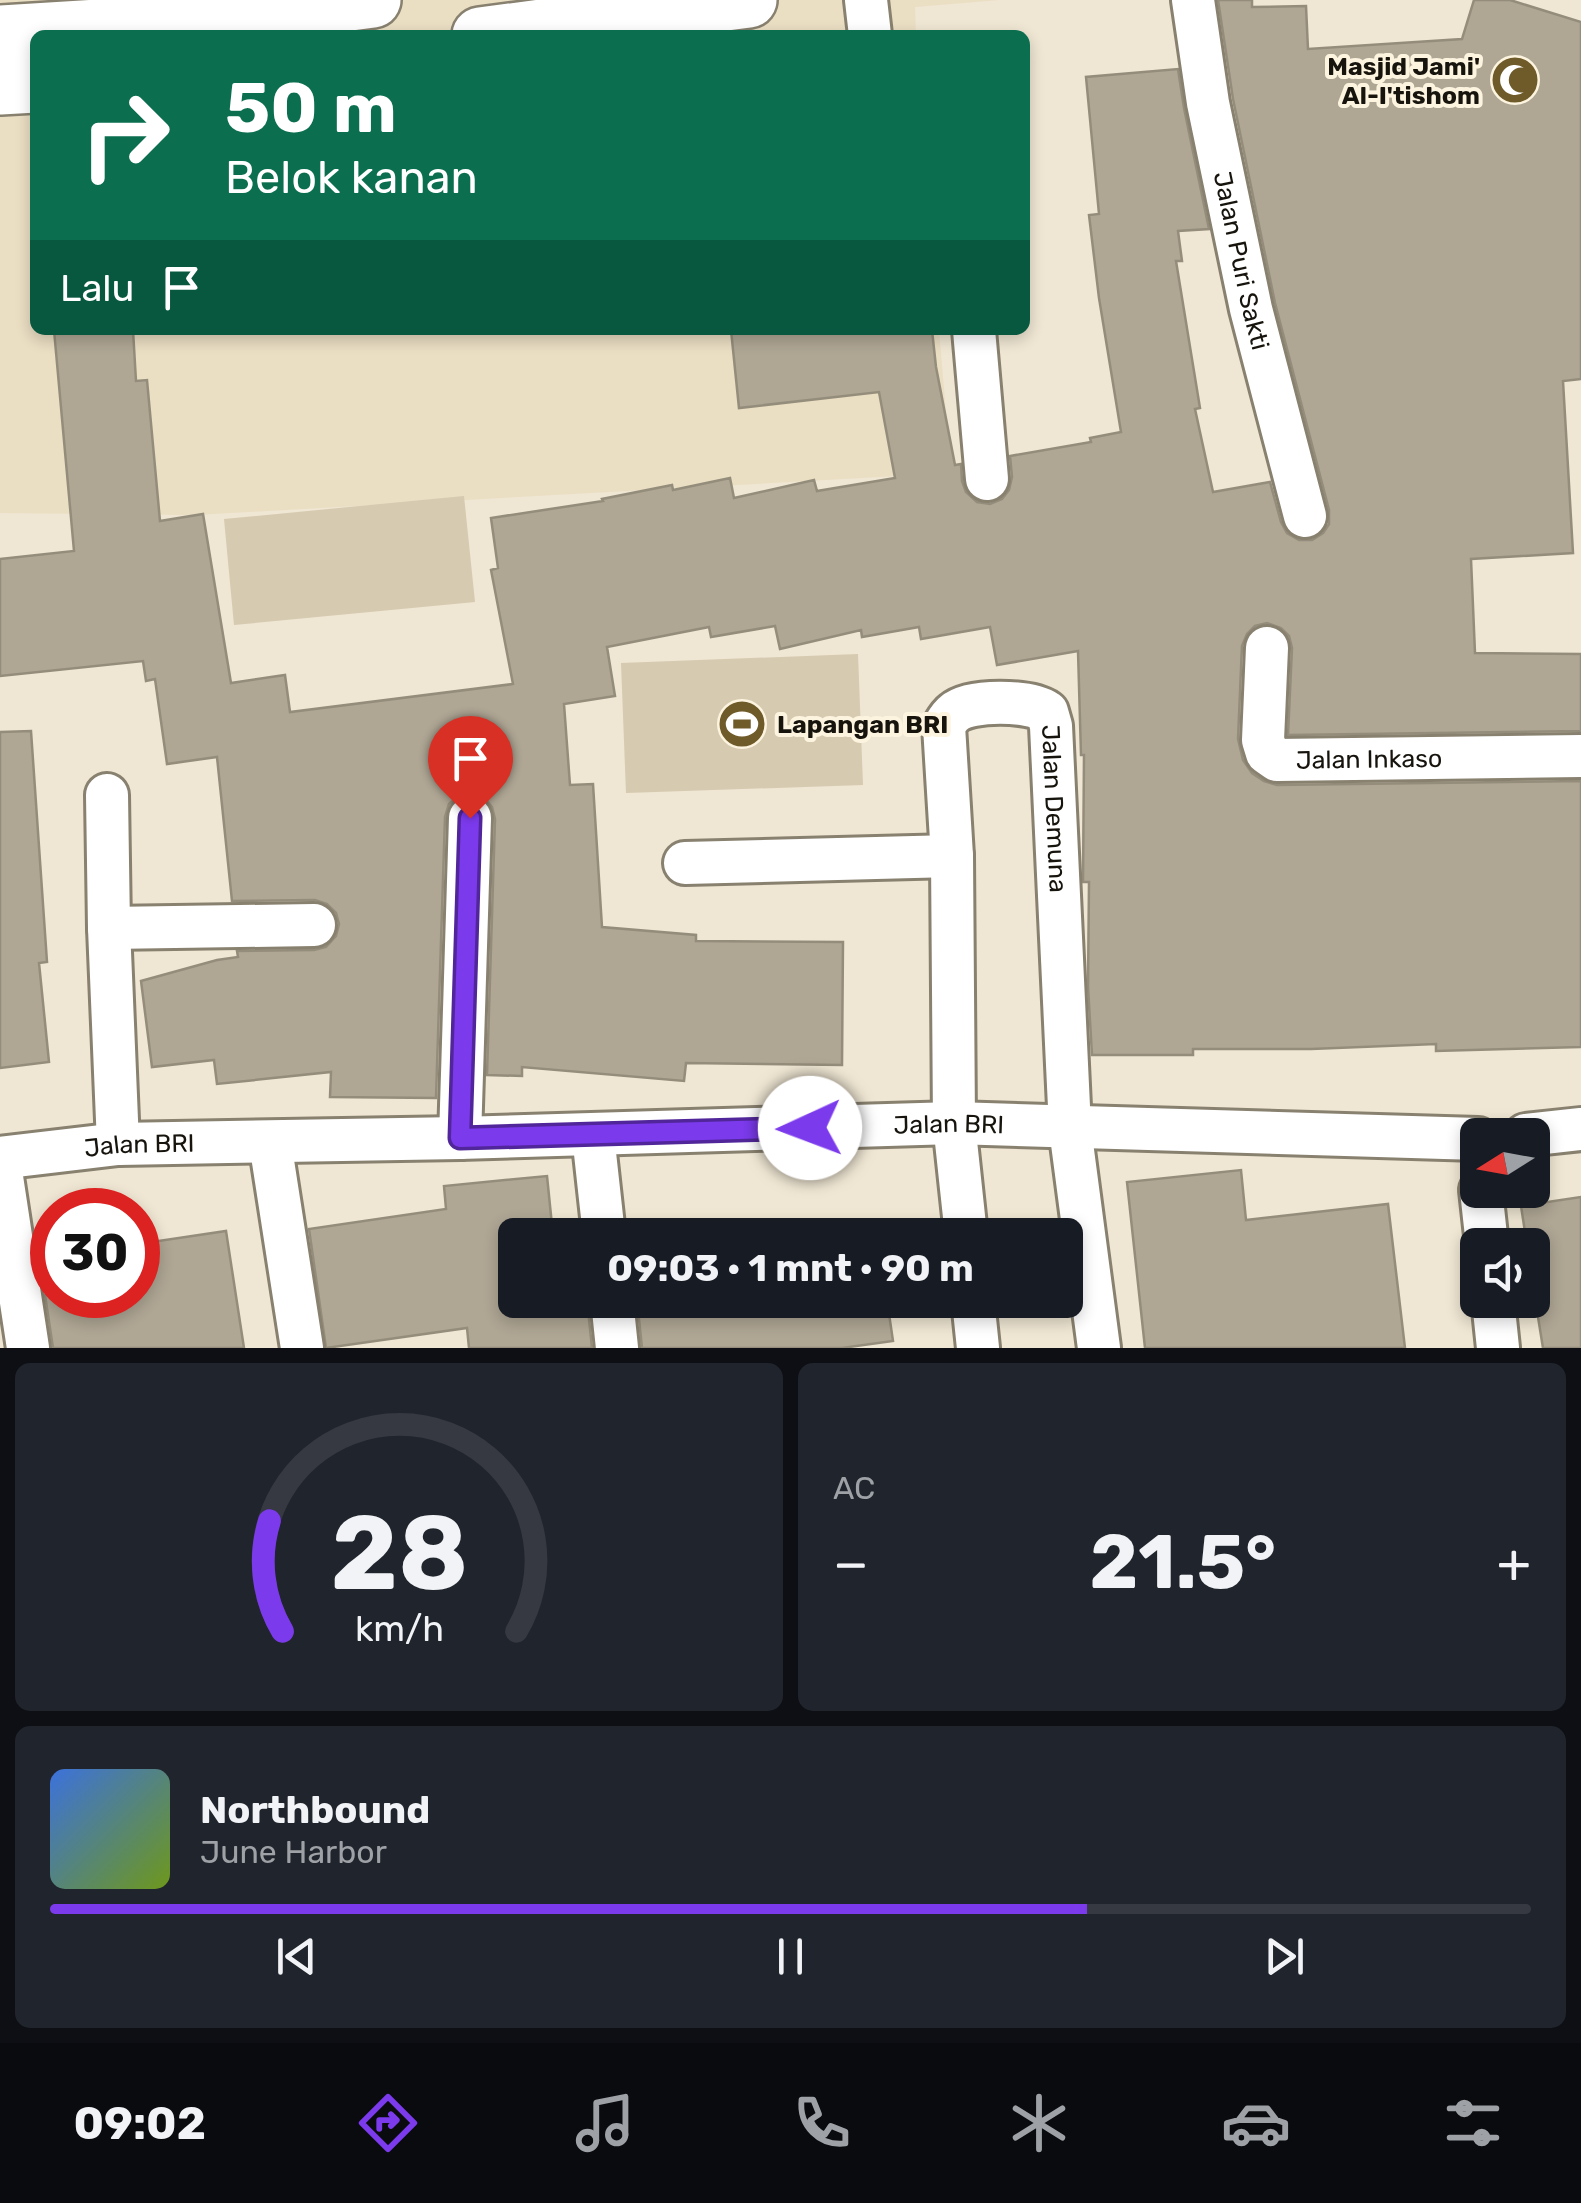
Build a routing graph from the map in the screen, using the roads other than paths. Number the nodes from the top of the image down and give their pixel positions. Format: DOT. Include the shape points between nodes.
graph roads {
  1 [pos="373,0"];
  2 [pos="749,0"];
  3 [pos="866,0"];
  4 [pos="1193,0"];
  5 [pos="46,30"];
  6 [pos="518,30"];
  7 [pos="869,30"];
  8 [pos="30,31"];
  9 [pos="0,33"];
  10 [pos="30,84"];
  11 [pos="0,87"];
  12 [pos="974,335"];
  13 [pos="987,479"];
  14 [pos="1306,516"];
  15 [pos="1268,648"];
  16 [pos="1581,756"];
  17 [pos="107,795"];
  18 [pos="470,818"];
  19 [pos="952,856"];
  20 [pos="685,862"];
  21 [pos="314,925"];
  22 [pos="109,928"];
  23 [pos="954,1123"];
  24 [pos="1070,1128"];
  25 [pos="1581,1129"];
  26 [pos="1550,1132"];
  27 [pos="593,1135"];
  28 [pos="460,1138"];
  29 [pos="270,1142"];
  30 [pos="118,1144"];
  31 [pos="1460,1146"];
  32 [pos="0,1161"];
  33 [pos="602,1218"];
  34 [pos="964,1218"];
  35 [pos="614,1318"];
  36 [pos="975,1318"];
  37 [pos="1495,1318"];
  38 [pos="28,1348"];
  39 [pos="302,1348"];
  40 [pos="617,1348"];
  41 [pos="978,1348"];
  42 [pos="1099,1348"];
  43 [pos="1498,1348"];
  1 -- 5 [label="main road"];
  2 -- 6 [label="main road"];
  3 -- 7 [label="street"];
  4 -- 14 [label="street, Jalan Puri Sakti" via="1251,309"];
  8 -- 9 [label="main road"];
  10 -- 11 [label="main road"];
  12 -- 13 [label="street"];
  15 -- 16 [label="street, Jalan Inkaso" via="1263,740 1278,760"];
  17 -- 22 [label="street"];
  18 -- 28 [label="street"];
  19 -- 20 [label="street"];
  19 -- 23 [label="street, Jalan Demuna"];
  19 -- 24 [label="street, Jalan Demuna" via="944,726 958,710 984,703 1038,706 1050,726"];
  21 -- 22 [label="street"];
  22 -- 30 [label="street"];
  23 -- 24 [label="street, Jalan BRI"];
  23 -- 27 [label="street, Jalan BRI"];
  23 -- 34 [label="street, Jalan Demuna"];
  24 -- 31 [label="street, Jalan BRI"];
  24 -- 42 [label="street, Jalan Demuna"];
  25 -- 26 [label="street"];
  27 -- 28 [label="street, Jalan BRI"];
  27 -- 33 [label="street"];
  28 -- 29 [label="street, Jalan BRI"];
  29 -- 30 [label="street, Jalan BRI"];
  29 -- 39 [label="street"];
  30 -- 32 [label="street, Jalan BRI"];
  32 -- 38 [label="street"];
  35 -- 40 [label="street"];
  36 -- 41 [label="street"];
  37 -- 43 [label="street"];
}
